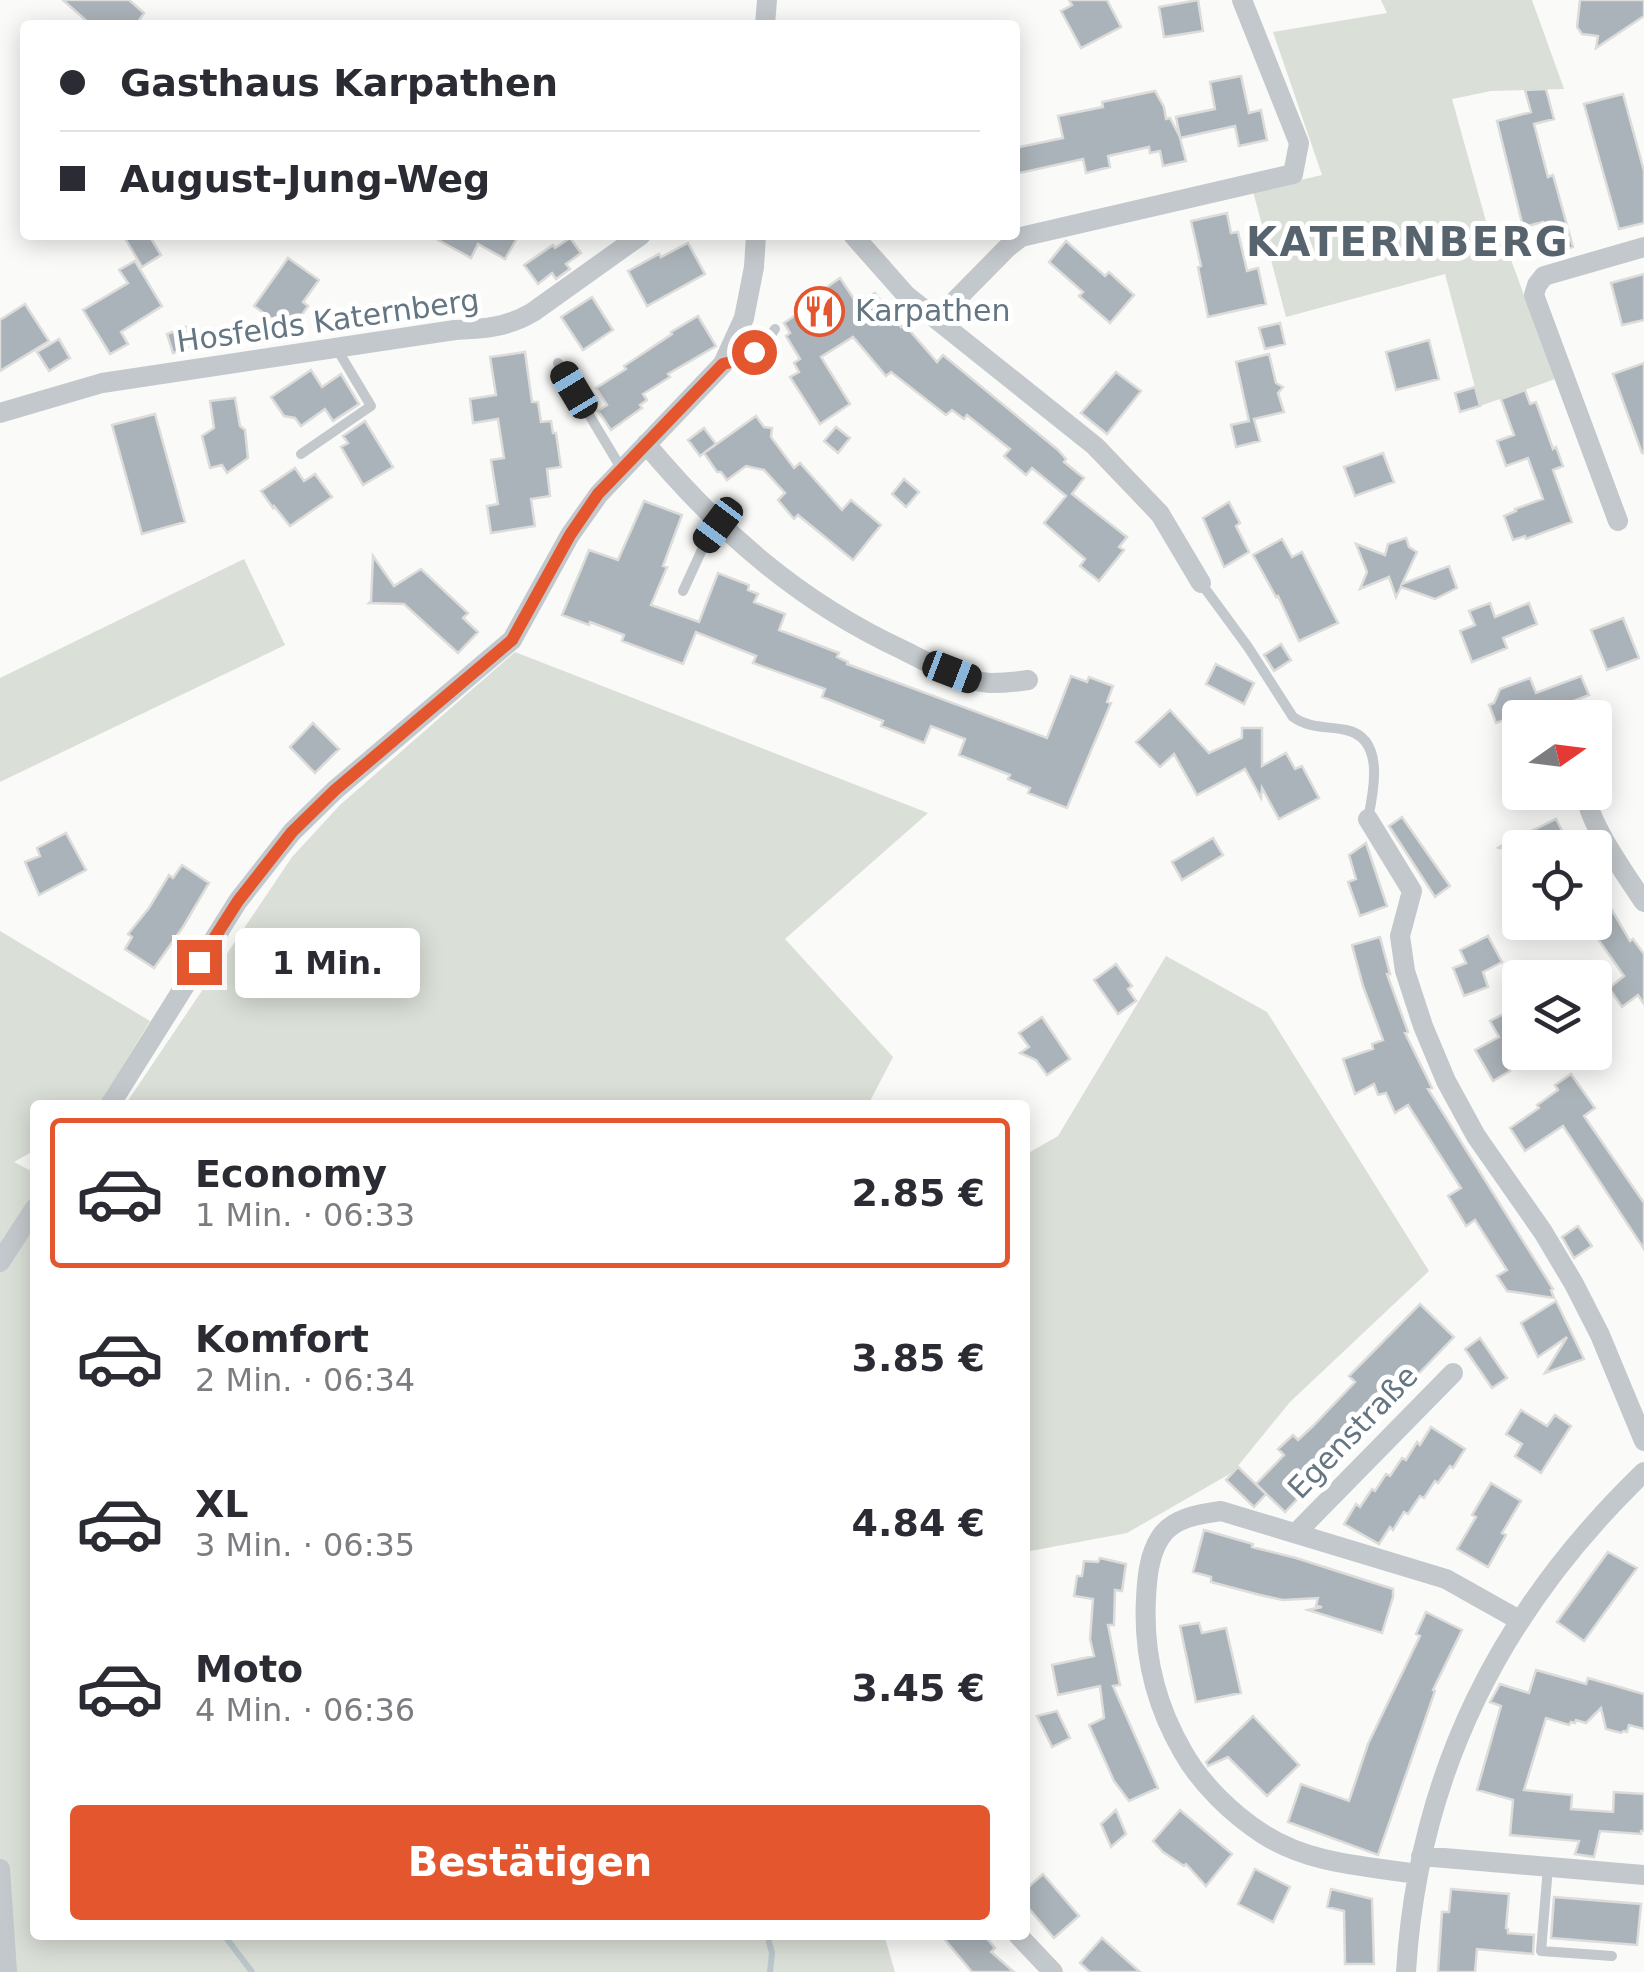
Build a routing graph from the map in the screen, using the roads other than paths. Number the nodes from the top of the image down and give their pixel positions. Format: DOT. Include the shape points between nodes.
graph roads {
  1 [pos="1242,0"];
  2 [pos="1020,237"];
  3 [pos="634,240"];
  4 [pos="756,240"];
  5 [pos="857,240"];
  6 [pos="1016,240"];
  7 [pos="1644,247"];
  8 [pos="938,318"];
  9 [pos="776,329"];
  10 [pos="336,348"];
  11 [pos="558,363"];
  12 [pos="723,364"];
  13 [pos="0,413"];
  14 [pos="646,444"];
  15 [pos="301,454"];
  16 [pos="621,468"];
  17 [pos="1618,521"];
  18 [pos="718,525"];
  19 [pos="1201,582"];
  20 [pos="683,591"];
  21 [pos="1028,680"];
  22 [pos="1590,810"];
  23 [pos="1368,819"];
  24 [pos="1644,902"];
  25 [pos="113,1100"];
  26 [pos="30,1216"];
  27 [pos="0,1262"];
  28 [pos="1453,1373"];
  29 [pos="1644,1440"];
  30 [pos="1644,1472"];
  31 [pos="1296,1533"];
  32 [pos="1519,1620"];
  33 [pos="1419,1865"];
  34 [pos="1548,1867"];
  35 [pos="0,1869"];
  36 [pos="1644,1875"];
  37 [pos="1023,1940"];
  38 [pos="1612,1956"];
  39 [pos="8,1972"];
  40 [pos="1054,1972"];
  41 [pos="1406,1972"];
  1 -- 2 [label="street" via="1298,143 1294,174"];
  3 -- 10 [label="street, Hosfelds Katernberg" via="517,322"];
  4 -- 12 [label="street" via="744,318"];
  5 -- 8 [label="street" via="906,295"];
  6 -- 8 [label="street"];
  7 -- 17 [label="street" via="1544,276 1534,295"];
  8 -- 19 [label="street" via="1095,446 1160,514"];
  9 -- 12 [label="lane" via="754,352"];
  10 -- 13 [label="street, Hosfelds Katernberg" via="102,384"];
  10 -- 15 [label="lane" via="371,406"];
  11 -- 16 [label="lane"];
  12 -- 14 [label="street"];
  14 -- 16 [label="street"];
  14 -- 18 [label="street"];
  16 -- 25 [label="street" via="570,535 512,640 335,790 262,868"];
  18 -- 20 [label="lane"];
  18 -- 21 [label="street" via="812,600 880,640 976,681"];
  19 -- 23 [label="lane" via="1293,717 1358,734 1370,745"];
  22 -- 24 [label="street"];
  23 -- 29 [label="street" via="1412,891 1400,936 1405,971 1446,1081 1574,1284"];
  26 -- 27 [label="street"];
  28 -- 31 [label="street, Egenstraße"];
  30 -- 32 [label="street" via="1565,1557"];
  31 -- 32 [label="street, Egenstraße" via="1446,1579"];
  31 -- 33 [label="street, Egenstraße" via="1220,1511 1177,1522 1160,1536 1147,1581 1147,1651 1155,1690 1205,1783 1264,1834 1334,1862"];
  32 -- 33 [label="street" via="1460,1733"];
  33 -- 34 [label="street, Egenstraße"];
  33 -- 41 [label="street"];
  34 -- 36 [label="street, Egenstraße"];
  34 -- 38 [label="lane" via="1541,1951"];
  35 -- 39 [label="street"];
  37 -- 40 [label="street"];
}
